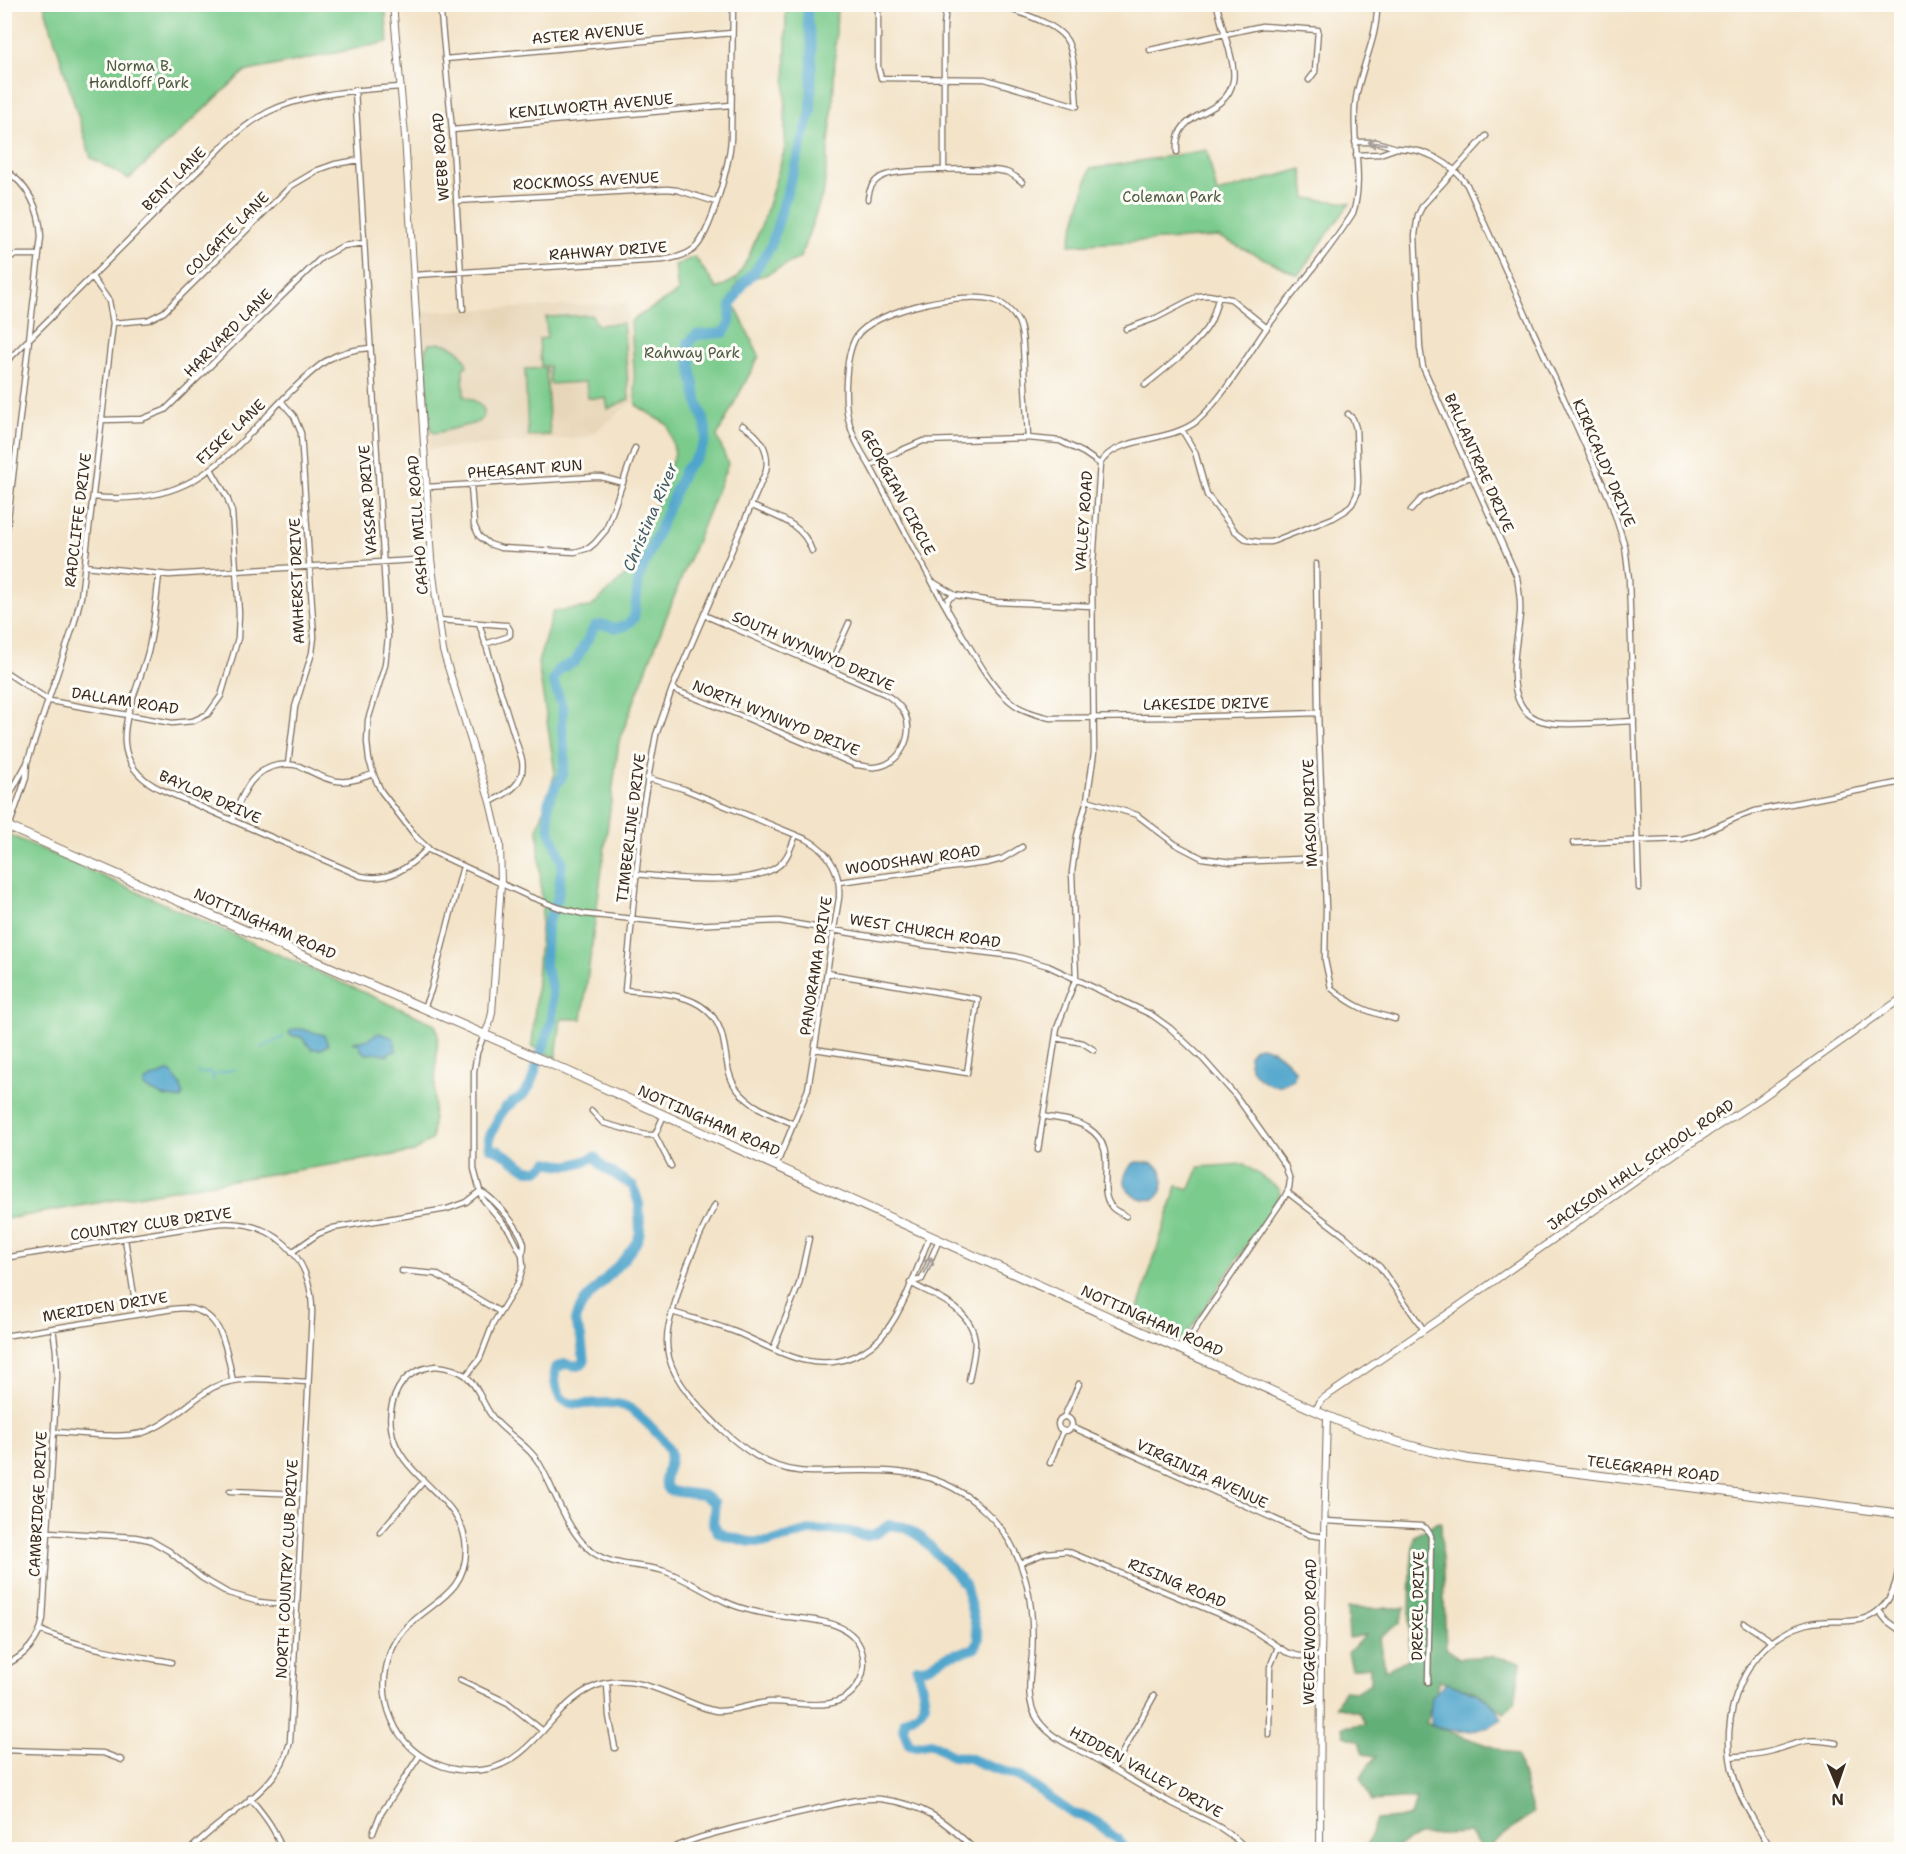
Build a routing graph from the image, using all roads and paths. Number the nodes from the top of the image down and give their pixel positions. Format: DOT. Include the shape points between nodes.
graph roads {
  1 [pos="393,4"];
  2 [pos="440,4"];
  3 [pos="733,4"];
  4 [pos="878,4"];
  5 [pos="946,4"];
  6 [pos="996,4"];
  7 [pos="1217,4"];
  8 [pos="1377,4"];
  9 [pos="732,33"];
  10 [pos="1223,34"];
  11 [pos="1150,50"];
  12 [pos="445,59"];
  13 [pos="944,78"];
  14 [pos="1309,80"];
  15 [pos="401,87"];
  16 [pos="355,90"];
  17 [pos="731,105"];
  18 [pos="452,130"];
  19 [pos="1486,136"];
  20 [pos="1355,142"];
  21 [pos="1397,148"];
  22 [pos="1177,152"];
  23 [pos="1356,155"];
  24 [pos="359,160"];
  25 [pos="4,169"];
  26 [pos="944,171"];
  27 [pos="1454,171"];
  28 [pos="1022,182"];
  29 [pos="868,199"];
  30 [pos="456,201"];
  31 [pos="716,202"];
  32 [pos="364,243"];
  33 [pos="39,255"];
  34 [pos="4,259"];
  35 [pos="461,272"];
  36 [pos="414,275"];
  37 [pos="92,277"];
  38 [pos="1219,296"];
  39 [pos="463,309"];
  40 [pos="113,323"];
  41 [pos="1267,328"];
  42 [pos="1126,329"];
  43 [pos="29,339"];
  44 [pos="370,348"];
  45 [pos="4,364"];
  46 [pos="1145,385"];
  47 [pos="281,401"];
  48 [pos="1348,414"];
  49 [pos="102,420"];
  50 [pos="742,425"];
  51 [pos="1182,430"];
  52 [pos="1028,438"];
  53 [pos="635,448"];
  54 [pos="1100,464"];
  55 [pos="870,466"];
  56 [pos="211,469"];
  57 [pos="1472,476"];
  58 [pos="623,483"];
  59 [pos="471,484"];
  60 [pos="427,487"];
  61 [pos="93,497"];
  62 [pos="752,506"];
  63 [pos="1411,510"];
  64 [pos="812,551"];
  65 [pos="4,553"];
  66 [pos="431,559"];
  67 [pos="384,562"];
  68 [pos="1316,564"];
  69 [pos="85,566"];
  70 [pos="310,566"];
  71 [pos="236,571"];
  72 [pos="159,575"];
  73 [pos="932,582"];
  74 [pos="955,595"];
  75 [pos="1092,606"];
  76 [pos="947,610"];
  77 [pos="704,615"];
  78 [pos="437,620"];
  79 [pos="479,623"];
  80 [pos="849,623"];
  81 [pos="486,644"];
  82 [pos="828,669"];
  83 [pos="4,671"];
  84 [pos="672,689"];
  85 [pos="50,701"];
  86 [pos="1318,713"];
  87 [pos="127,715"];
  88 [pos="1095,717"];
  89 [pos="1634,721"];
  90 [pos="902,751"];
  91 [pos="27,763"];
  92 [pos="288,764"];
  93 [pos="373,774"];
  94 [pos="647,778"];
  95 [pos="1902,782"];
  96 [pos="1087,801"];
  97 [pos="490,802"];
  98 [pos="4,805"];
  99 [pos="232,820"];
  100 [pos="7,826"];
  101 [pos="796,835"];
  102 [pos="1637,841"];
  103 [pos="1574,843"];
  104 [pos="1022,847"];
  105 [pos="428,848"];
  106 [pos="1324,858"];
  107 [pos="462,866"];
  108 [pos="636,874"];
  109 [pos="840,882"];
  110 [pos="501,884"];
  111 [pos="1639,888"];
  112 [pos="632,920"];
  113 [pos="834,929"];
  114 [pos="827,973"];
  115 [pos="1076,978"];
  116 [pos="1902,998"];
  117 [pos="424,1008"];
  118 [pos="1395,1019"];
  119 [pos="484,1035"];
  120 [pos="1056,1038"];
  121 [pos="815,1049"];
  122 [pos="1094,1050"];
  123 [pos="592,1111"];
  124 [pos="664,1114"];
  125 [pos="1043,1116"];
  126 [pos="794,1124"];
  127 [pos="655,1135"];
  128 [pos="1038,1150"];
  129 [pos="671,1166"];
  130 [pos="776,1166"];
  131 [pos="480,1191"];
  132 [pos="1287,1192"];
  133 [pos="715,1205"];
  134 [pos="1126,1216"];
  135 [pos="930,1236"];
  136 [pos="809,1238"];
  137 [pos="124,1239"];
  138 [pos="939,1240"];
  139 [pos="292,1252"];
  140 [pos="4,1258"];
  141 [pos="402,1271"];
  142 [pos="910,1283"];
  143 [pos="500,1312"];
  144 [pos="672,1312"];
  145 [pos="137,1314"];
  146 [pos="53,1328"];
  147 [pos="1424,1330"];
  148 [pos="4,1336"];
  149 [pos="773,1349"];
  150 [pos="1183,1350"];
  151 [pos="466,1376"];
  152 [pos="969,1380"];
  153 [pos="233,1381"];
  154 [pos="308,1382"];
  155 [pos="1079,1384"];
  156 [pos="1316,1411"];
  157 [pos="1327,1416"];
  158 [pos="1064,1417"];
  159 [pos="1072,1427"];
  160 [pos="1063,1431"];
  161 [pos="54,1432"];
  162 [pos="1401,1444"];
  163 [pos="1050,1464"];
  164 [pos="424,1481"];
  165 [pos="230,1491"];
  166 [pos="303,1494"];
  167 [pos="1902,1514"];
  168 [pos="1324,1521"];
  169 [pos="380,1532"];
  170 [pos="49,1533"];
  171 [pos="1324,1537"];
  172 [pos="1902,1544"];
  173 [pos="1021,1563"];
  174 [pos="297,1606"];
  175 [pos="1879,1611"];
  176 [pos="1744,1623"];
  177 [pos="40,1630"];
  178 [pos="1902,1632"];
  179 [pos="1773,1642"];
  180 [pos="1278,1647"];
  181 [pos="1321,1656"];
  182 [pos="171,1662"];
  183 [pos="4,1665"];
  184 [pos="459,1680"];
  185 [pos="1428,1682"];
  186 [pos="607,1683"];
  187 [pos="1154,1696"];
  188 [pos="543,1731"];
  189 [pos="1269,1735"];
  190 [pos="1836,1743"];
  191 [pos="615,1748"];
  192 [pos="4,1750"];
  193 [pos="420,1755"];
  194 [pos="1730,1757"];
  195 [pos="122,1760"];
  196 [pos="1113,1769"];
  197 [pos="250,1798"];
  198 [pos="373,1833"];
  199 [pos="4,1842"];
  200 [pos="28,1850"];
  201 [pos="190,1850"];
  202 [pos="282,1850"];
  203 [pos="669,1850"];
  204 [pos="975,1850"];
  205 [pos="1248,1850"];
  206 [pos="1320,1850"];
  207 [pos="1772,1850"];
  1 -- 15 [label="street, CASHO MILL ROAD"];
  2 -- 12 [label="street, WEBB ROAD"];
  3 -- 9 [label="street, RAHWAY DRIVE"];
  4 -- 13 [label="street" via="881,78"];
  5 -- 13 [label="street"];
  6 -- 13 [label="street" via="1046,24 1065,37 1071,52 1077,106 992,80"];
  7 -- 10 [label="street"];
  8 -- 20 [label="street, VALLEY ROAD" via="1374,37 1356,98"];
  9 -- 12 [label="street, ASTER AVENUE"];
  9 -- 17 [label="street, RAHWAY DRIVE"];
  10 -- 11 [label="street"];
  10 -- 14 [label="street" via="1262,26 1318,30 1316,72"];
  10 -- 22 [label="street" via="1234,70 1233,84 1222,102 1183,126"];
  12 -- 18 [label="street, WEBB ROAD"];
  13 -- 26 [label="street"];
  15 -- 16 [label="street, BENT LANE"];
  15 -- 36 [label="street, CASHO MILL ROAD"];
  16 -- 24 [label="street, VASSAR DRIVE"];
  16 -- 37 [label="street, BENT LANE" via="284,105 252,121"];
  17 -- 18 [label="street, KENILWORTH AVENUE"];
  17 -- 31 [label="street, RAHWAY DRIVE" via="729,158"];
  18 -- 30 [label="street, WEBB ROAD"];
  19 -- 27 [label="street, BALLANTRAE DRIVE"];
  21 -- 20 [label="street, KIRKCALDY DRIVE, one-way"];
  20 -- 23 [label="street, VALLEY ROAD"];
  21 -- 23 [label="street, KIRKCALDY DRIVE" via="1380,154"];
  21 -- 27 [label="street, KIRKCALDY DRIVE" via="1428,154"];
  23 -- 41 [label="street, VALLEY ROAD" via="1353,213"];
  24 -- 32 [label="street, VASSAR DRIVE"];
  24 -- 40 [label="street, COLGATE LANE" via="318,170 291,186 164,312 148,320"];
  25 -- 33 [label="street" via="23,185 36,209 41,227"];
  26 -- 28 [label="street" via="1004,172"];
  26 -- 29 [label="street" via="891,172 875,181"];
  27 -- 57 [label="street, BALLANTRAE DRIVE" via="1423,205 1416,221 1420,348 1426,373"];
  27 -- 89 [label="street, KIRKCALDY DRIVE" via="1474,197 1618,521 1628,567"];
  30 -- 31 [label="street, ROCKMOSS AVENUE" via="667,189"];
  30 -- 35 [label="street, WEBB ROAD"];
  31 -- 35 [label="street, RAHWAY DRIVE" via="699,243 673,259"];
  32 -- 44 [label="street, VASSAR DRIVE"];
  32 -- 49 [label="street, HARVARD LANE" via="343,246 321,258 172,406 142,419"];
  33 -- 34 [label="street"];
  33 -- 43 [label="street"];
  35 -- 36 [label="street, RAHWAY DRIVE"];
  35 -- 39 [label="street, WEBB ROAD"];
  36 -- 60 [label="street, CASHO MILL ROAD"];
  37 -- 40 [label="street, RADCLIFFE DRIVE" via="109,301"];
  37 -- 43 [label="street, BENT LANE"];
  38 -- 41 [label="street" via="1231,298"];
  38 -- 42 [label="street" via="1198,296"];
  38 -- 46 [label="street" via="1203,333"];
  40 -- 49 [label="street, RADCLIFFE DRIVE"];
  41 -- 51 [label="street, VALLEY ROAD" via="1215,402 1195,423"];
  43 -- 45 [label="street, BENT LANE"];
  43 -- 65 [label="street"];
  44 -- 47 [label="street, FISKE LANE" via="331,357"];
  44 -- 67 [label="street, VASSAR DRIVE"];
  47 -- 56 [label="street, FISKE LANE"];
  47 -- 70 [label="street, AMHERST DRIVE" via="298,421 301,432"];
  48 -- 51 [label="street" via="1356,428 1358,481 1352,504 1333,518 1271,542 1247,540 1235,531 1207,495 1195,452"];
  49 -- 61 [label="street, RADCLIFFE DRIVE"];
  50 -- 62 [label="street, TIMBERLINE DRIVE" via="759,437 767,456 766,471"];
  51 -- 54 [label="street, VALLEY ROAD" via="1114,449"];
  52 -- 54 [label="street" via="1060,441"];
  52 -- 55 [label="street" via="923,441"];
  52 -- 55 [label="street, GEORGIAN CIRCLE" via="1023,344 1018,322 996,300 971,296 948,300 902,310 876,320 858,333 850,352 846,407 857,446"];
  53 -- 58 [label="street"];
  54 -- 75 [label="street, VALLEY ROAD"];
  55 -- 73 [label="street, GEORGIAN CIRCLE"];
  56 -- 61 [label="street, FISKE LANE" via="190,483 161,494 124,499"];
  56 -- 71 [label="street, DALLAM ROAD" via="232,512"];
  57 -- 63 [label="street" via="1421,499"];
  57 -- 89 [label="street, BALLANTRAE DRIVE" via="1518,584 1520,610 1513,682 1520,701 1532,715 1551,723"];
  58 -- 59 [label="street, PHEASANT RUN" via="593,477"];
  58 -- 59 [label="street" via="602,537 589,548 567,553 501,549 489,544 474,525"];
  59 -- 60 [label="street, PHEASANT RUN"];
  60 -- 66 [label="street, CASHO MILL ROAD"];
  61 -- 69 [label="street, RADCLIFFE DRIVE"];
  62 -- 64 [label="street" via="800,530"];
  62 -- 77 [label="street, TIMBERLINE DRIVE"];
  66 -- 67 [label="street"];
  66 -- 78 [label="street, CASHO MILL ROAD"];
  67 -- 70 [label="street"];
  67 -- 93 [label="street, VASSAR DRIVE" via="387,656 366,734"];
  68 -- 86 [label="street, MASON DRIVE"];
  69 -- 72 [label="street"];
  69 -- 85 [label="street, RADCLIFFE DRIVE" via="77,614"];
  70 -- 71 [label="street"];
  70 -- 92 [label="street, AMHERST DRIVE" via="314,645 295,707"];
  71 -- 72 [label="street"];
  71 -- 87 [label="street, DALLAM ROAD" via="238,638 218,702 208,714 185,723"];
  72 -- 87 [label="street, BAYLOR DRIVE" via="150,644"];
  73 -- 74 [label="street"];
  73 -- 76 [label="street, GEORGIAN CIRCLE"];
  74 -- 75 [label="street" via="996,602"];
  74 -- 76 [label="street" via="948,600"];
  75 -- 88 [label="street, VALLEY ROAD"];
  76 -- 88 [label="street, GEORGIAN CIRCLE" via="993,683 1016,706 1050,718"];
  77 -- 82 [label="street, SOUTH WYNWYD DRIVE"];
  77 -- 84 [label="street, TIMBERLINE DRIVE"];
  78 -- 79 [label="street"];
  78 -- 97 [label="street, CASHO MILL ROAD" via="444,658"];
  79 -- 81 [label="street"];
  79 -- 81 [label="street" via="503,625 510,630 507,637"];
  80 -- 82 [label="street"];
  81 -- 97 [label="street" via="523,766 516,786"];
  82 -- 90 [label="street, SOUTH WYNWYD DRIVE" via="896,702 906,715 908,729"];
  83 -- 85 [label="street, DALLAM ROAD"];
  84 -- 90 [label="street, NORTH WYNWYD DRIVE" via="856,765 875,767"];
  84 -- 94 [label="street, TIMBERLINE DRIVE"];
  85 -- 87 [label="street, DALLAM ROAD"];
  85 -- 91 [label="street, RADCLIFFE DRIVE"];
  86 -- 88 [label="street, LAKESIDE DRIVE"];
  86 -- 106 [label="street, MASON DRIVE"];
  87 -- 99 [label="street, BAYLOR DRIVE" via="124,747 138,774 151,785"];
  88 -- 96 [label="street, VALLEY ROAD"];
  89 -- 102 [label="street, KIRKCALDY DRIVE"];
  91 -- 98 [label="street, RADCLIFFE DRIVE"];
  91 -- 100 [label="street, RADCLIFFE DRIVE" via="26,778"];
  92 -- 93 [label="street" via="338,782"];
  92 -- 99 [label="street" via="255,776"];
  93 -- 105 [label="street, VASSAR DRIVE" via="381,791"];
  94 -- 101 [label="street, PANORAMA DRIVE" via="674,785"];
  94 -- 108 [label="street, TIMBERLINE DRIVE"];
  95 -- 102 [label="street" via="1755,812 1690,838"];
  96 -- 106 [label="street" via="1137,815 1175,844 1202,858 1231,862"];
  96 -- 115 [label="street, VALLEY ROAD" via="1072,872"];
  97 -- 110 [label="street, CASHO MILL ROAD" via="500,844"];
  99 -- 105 [label="street, BAYLOR DRIVE" via="369,878 400,872"];
  100 -- 117 [label="main road, NOTTINGHAM ROAD"];
  101 -- 108 [label="street" via="784,860 762,874 692,880"];
  101 -- 109 [label="street, PANORAMA DRIVE" via="825,852"];
  102 -- 103 [label="street"];
  102 -- 111 [label="street, KIRKCALDY DRIVE"];
  104 -- 109 [label="street, WOODSHAW ROAD" via="987,863"];
  105 -- 107 [label="street, VASSAR DRIVE"];
  106 -- 118 [label="street, MASON DRIVE" via="1325,960 1330,988 1365,1012"];
  107 -- 110 [label="street, WEST CHURCH ROAD"];
  107 -- 117 [label="street"];
  108 -- 112 [label="street, TIMBERLINE DRIVE"];
  109 -- 113 [label="street, PANORAMA DRIVE"];
  110 -- 112 [label="street, WEST CHURCH ROAD" via="560,908"];
  110 -- 119 [label="street, CASHO MILL ROAD" via="492,1013"];
  112 -- 113 [label="street, WEST CHURCH ROAD" via="702,926 779,921"];
  112 -- 126 [label="street, TIMBERLINE DRIVE" via="625,990 676,996 693,1000 706,1009 720,1029 727,1068 737,1089 752,1104"];
  113 -- 114 [label="street, PANORAMA DRIVE"];
  113 -- 115 [label="street, WEST CHURCH ROAD" via="1023,958"];
  114 -- 121 [label="street, PANORAMA DRIVE"];
  114 -- 121 [label="street" via="978,999 967,1073"];
  115 -- 120 [label="street"];
  115 -- 132 [label="street, WEST CHURCH ROAD" via="1152,1015 1203,1059 1236,1096 1286,1165 1290,1180"];
  116 -- 147 [label="street, JACKSON HALL SCHOOL ROAD"];
  117 -- 119 [label="main road, NOTTINGHAM ROAD"];
  119 -- 124 [label="main road, NOTTINGHAM ROAD"];
  119 -- 131 [label="street" via="474,1071 474,1169"];
  120 -- 122 [label="street" via="1083,1043"];
  120 -- 125 [label="street"];
  121 -- 126 [label="street, PANORAMA DRIVE" via="807,1095"];
  123 -- 127 [label="street" via="603,1123"];
  124 -- 127 [label="street"];
  124 -- 130 [label="main road, NOTTINGHAM ROAD"];
  125 -- 128 [label="street"];
  125 -- 134 [label="street" via="1081,1125 1099,1137 1106,1156 1107,1199 1112,1208"];
  126 -- 130 [label="street, PANORAMA DRIVE"];
  127 -- 129 [label="street"];
  130 -- 135 [label="main road, NOTTINGHAM ROAD"];
  131 -- 139 [label="street" via="447,1209 333,1228"];
  131 -- 143 [label="street" via="488,1194 516,1229 524,1246 518,1283"];
  132 -- 147 [label="street" via="1380,1267"];
  132 -- 150 [label="street"];
  133 -- 144 [label="street, HIDDEN VALLEY DRIVE" via="686,1265"];
  135 -- 138 [label="main road, NOTTINGHAM ROAD"];
  135 -- 142 [label="street"];
  136 -- 149 [label="street" via="799,1284"];
  137 -- 139 [label="street, COUNTRY CLUB DRIVE" via="213,1224 239,1224 276,1236"];
  137 -- 140 [label="street, COUNTRY CLUB DRIVE"];
  137 -- 145 [label="street"];
  142 -- 138 [label="street, one-way" via="922,1279"];
  138 -- 150 [label="main road, NOTTINGHAM ROAD"];
  139 -- 154 [label="street, NORTH COUNTRY CLUB DRIVE" via="305,1272 312,1295"];
  141 -- 143 [label="street" via="436,1274"];
  142 -- 149 [label="street" via="887,1330 859,1354 815,1363"];
  142 -- 152 [label="street" via="954,1307 970,1324 975,1343"];
  143 -- 151 [label="street" via="480,1358"];
  144 -- 149 [label="street" via="726,1328"];
  144 -- 173 [label="street, HIDDEN VALLEY DRIVE" via="667,1348 675,1372 697,1403 742,1448 766,1462 796,1471 906,1472 948,1485 994,1520"];
  145 -- 146 [label="street, MERIDEN DRIVE"];
  145 -- 153 [label="street, MERIDEN DRIVE" via="180,1308 207,1315 223,1334"];
  146 -- 148 [label="street, MERIDEN DRIVE"];
  146 -- 161 [label="street, CAMBRIDGE DRIVE" via="57,1366"];
  147 -- 156 [label="street, JACKSON HALL SCHOOL ROAD" via="1321,1400"];
  150 -- 156 [label="main road, NOTTINGHAM ROAD"];
  151 -- 164 [label="street" via="450,1368 428,1367 408,1376 396,1392 390,1418 394,1441 404,1460"];
  151 -- 186 [label="street" via="496,1422 535,1456 577,1536 596,1555 619,1564 665,1572 748,1610 842,1627 858,1643 864,1663 859,1682 850,1694 824,1704 767,1702 717,1711 640,1683"];
  153 -- 154 [label="street"];
  153 -- 161 [label="street" via="213,1388 167,1421 141,1433"];
  154 -- 166 [label="street, NORTH COUNTRY CLUB DRIVE"];
  155 -- 158 [label="street"];
  156 -- 157 [label="main road, NOTTINGHAM ROAD"];
  157 -- 162 [label="main road, NOTTINGHAM ROAD"];
  157 -- 168 [label="street, WEDGEWOOD ROAD"];
  158 -- 159 [label="street, VIRGINIA AVENUE"];
  158 -- 160 [label="street" via="1058,1424"];
  159 -- 160 [label="street"];
  159 -- 171 [label="street, VIRGINIA AVENUE" via="1310,1535"];
  160 -- 163 [label="street"];
  161 -- 170 [label="street, CAMBRIDGE DRIVE"];
  162 -- 167 [label="main road, TELEGRAPH ROAD" via="1506,1465"];
  164 -- 169 [label="street"];
  164 -- 193 [label="street" via="456,1515 464,1534 466,1554 454,1588 408,1626 386,1665 384,1694 390,1717"];
  165 -- 166 [label="street"];
  166 -- 174 [label="street, NORTH COUNTRY CLUB DRIVE"];
  168 -- 171 [label="street, WEDGEWOOD ROAD"];
  168 -- 185 [label="street, DREXEL DRIVE" via="1421,1526 1430,1532"];
  170 -- 174 [label="street" via="150,1540 228,1593 259,1602"];
  170 -- 177 [label="street, CAMBRIDGE DRIVE"];
  171 -- 181 [label="street, WEDGEWOOD ROAD"];
  172 -- 175 [label="street" via="1893,1589"];
  173 -- 180 [label="street, RISING ROAD" via="1053,1551 1074,1553 1245,1625"];
  173 -- 196 [label="street, HIDDEN VALLEY DRIVE" via="1032,1609 1029,1691 1034,1712 1057,1737"];
  174 -- 197 [label="street, NORTH COUNTRY CLUB DRIVE" via="288,1748 275,1775"];
  175 -- 178 [label="street"];
  175 -- 179 [label="street" via="1861,1619 1808,1624"];
  176 -- 179 [label="street"];
  177 -- 182 [label="street" via="86,1647"];
  177 -- 183 [label="street, CAMBRIDGE DRIVE" via="27,1650"];
  179 -- 194 [label="street" via="1751,1664 1737,1692 1730,1723"];
  180 -- 181 [label="street, RISING ROAD" via="1293,1654"];
  180 -- 189 [label="street" via="1270,1667"];
  181 -- 206 [label="street, WEDGEWOOD ROAD"];
  184 -- 188 [label="street" via="507,1703"];
  186 -- 188 [label="street" via="577,1696"];
  186 -- 191 [label="street"];
  187 -- 196 [label="street"];
  188 -- 193 [label="street" via="516,1757 483,1770 450,1768"];
  190 -- 194 [label="street" via="1809,1740 1771,1752"];
  192 -- 195 [label="street" via="103,1753"];
  193 -- 198 [label="street" via="380,1815"];
  194 -- 207 [label="street" via="1739,1793"];
  196 -- 205 [label="street, HIDDEN VALLEY DRIVE" via="1165,1800 1221,1826"];
  197 -- 201 [label="street, NORTH COUNTRY CLUB DRIVE"];
  197 -- 202 [label="street" via="279,1838"];
  199 -- 200 [label="street"];
  203 -- 204 [label="street" via="791,1814 878,1799 931,1813"];
}
